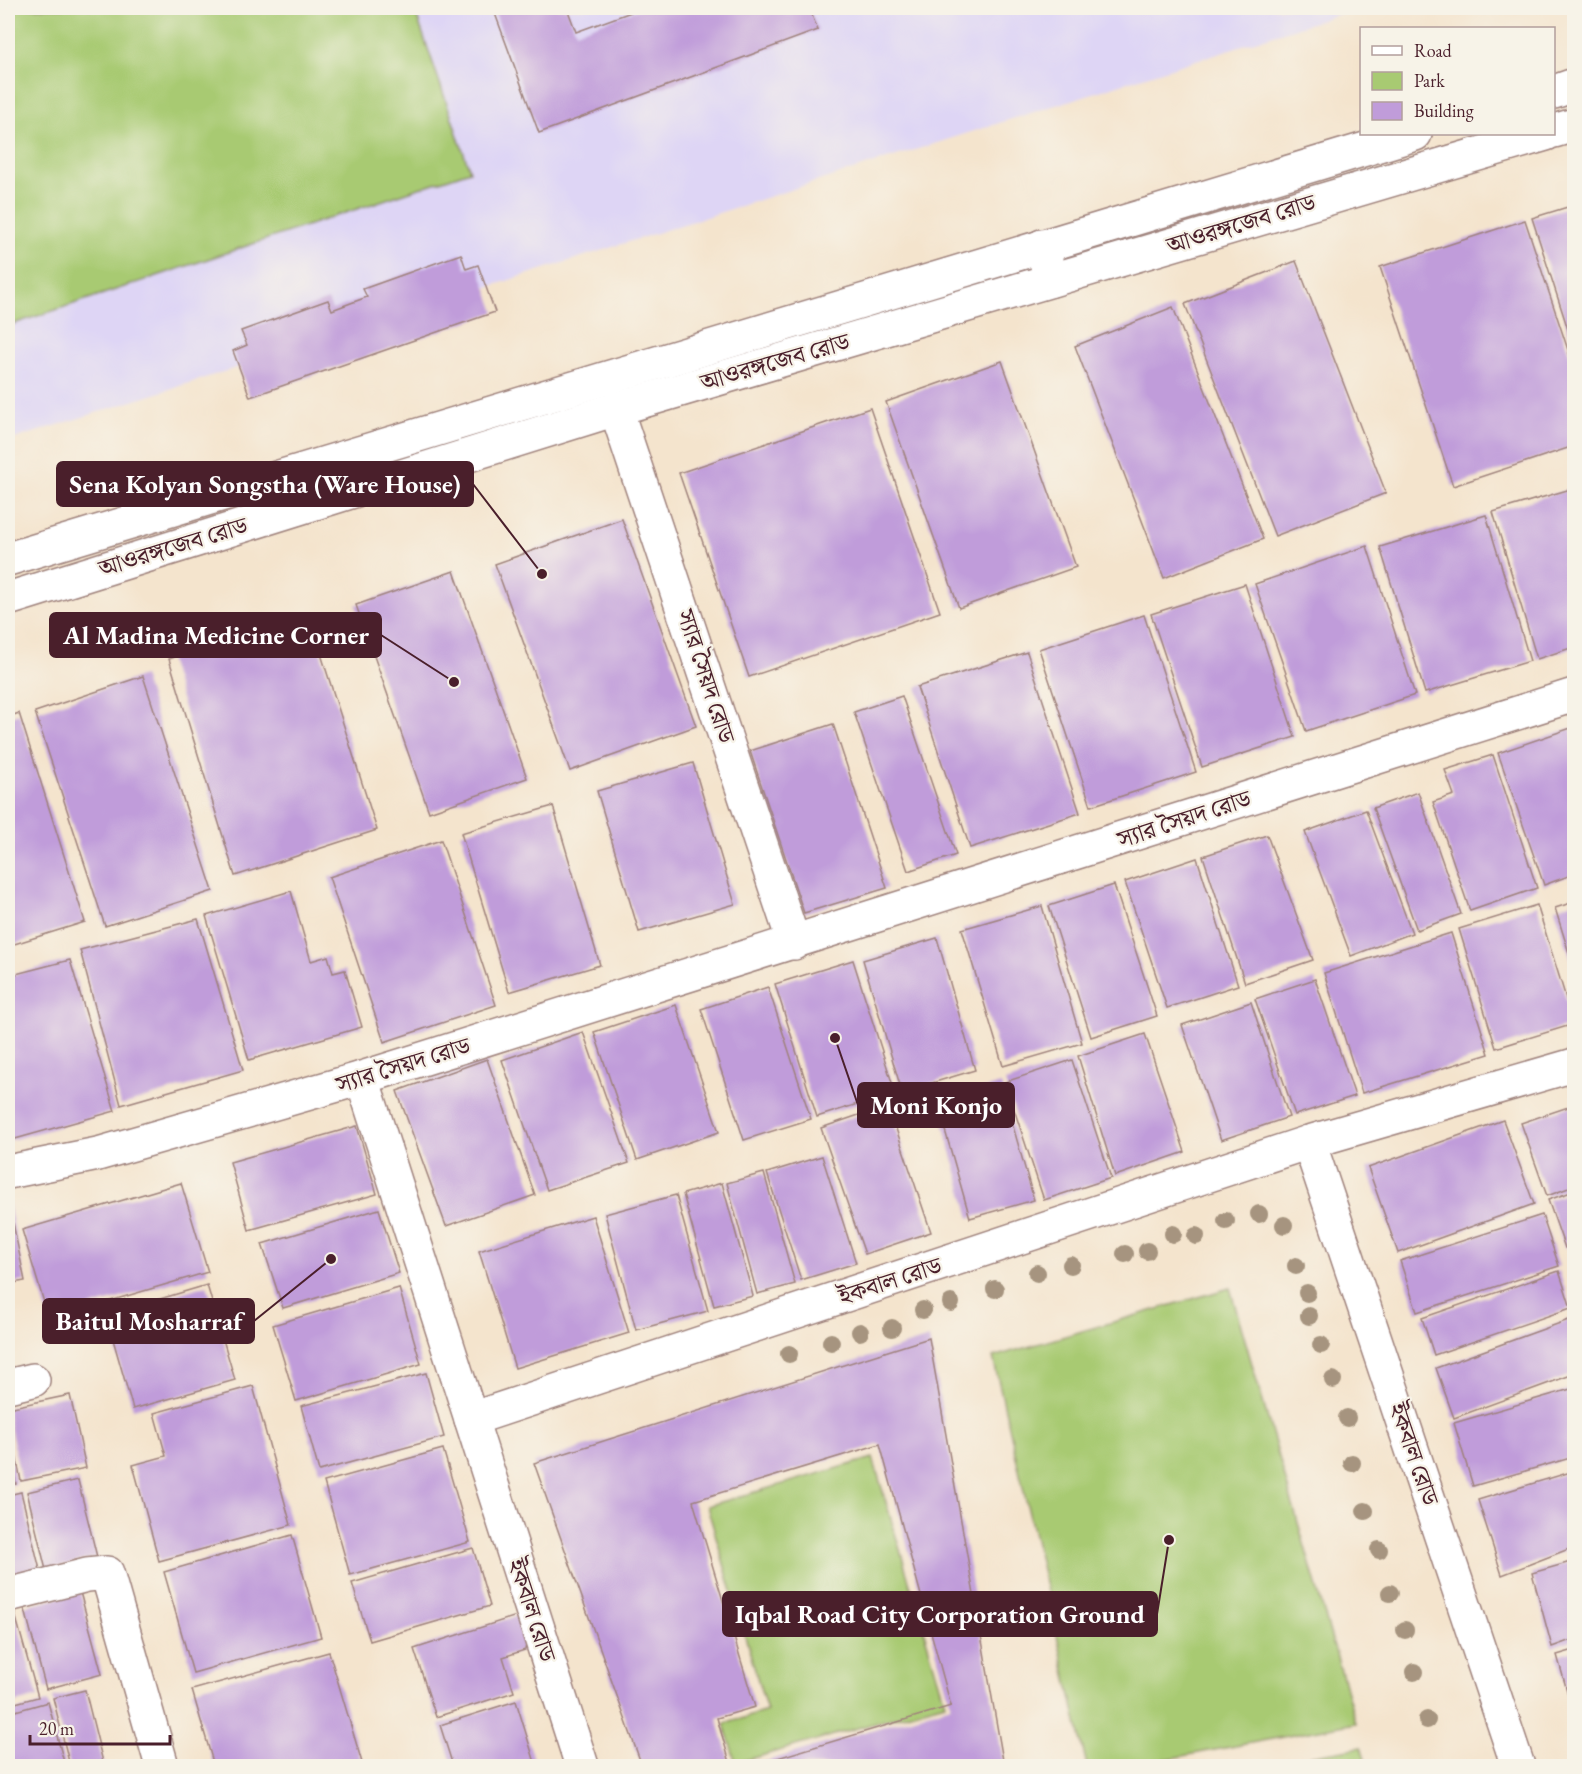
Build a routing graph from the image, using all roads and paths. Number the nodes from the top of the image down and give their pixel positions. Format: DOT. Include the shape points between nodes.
graph roads {
  1 [pos="1575,85"];
  2 [pos="1555,92"];
  3 [pos="1575,125"];
  4 [pos="1555,131"];
  5 [pos="1412,135"];
  6 [pos="1543,135"];
  7 [pos="1042,246"];
  8 [pos="1052,280"];
  9 [pos="616,409"];
  10 [pos="8,559"];
  11 [pos="8,599"];
  12 [pos="1575,695"];
  13 [pos="794,943"];
  14 [pos="1575,1065"];
  15 [pos="362,1078"];
  16 [pos="1309,1143"];
  17 [pos="8,1172"];
  18 [pos="471,1419"];
  19 [pos="8,1595"];
  20 [pos="162,1767"];
  21 [pos="582,1767"];
  22 [pos="1518,1767"];
  1 -- 2 [label="street"];
  3 -- 4 [label="street"];
  5 -- 7 [label="street, আওরঙ্গজেব রোড"];
  6 -- 8 [label="street, আওরঙ্গজেব রোড"];
  7 -- 8 [label="street"];
  7 -- 10 [label="street, আওরঙ্গজেব রোড"];
  8 -- 9 [label="street, আওরঙ্গজেব রোড"];
  9 -- 11 [label="street, আওরঙ্গজেব রোড"];
  9 -- 13 [label="street, স্যার সৈয়দ রোড"];
  12 -- 13 [label="street, স্যার সৈয়দ রোড"];
  13 -- 15 [label="street, স্যার সৈয়দ রোড"];
  14 -- 16 [label="street, ইকবাল রোড"];
  15 -- 17 [label="street, স্যার সৈয়দ রোড" via="98,1154"];
  15 -- 18 [label="street, ইকবাল রোড"];
  16 -- 18 [label="street, ইকবাল রোড"];
  16 -- 22 [label="street, ইকবাল রোড"];
  18 -- 21 [label="street, ইকবাল রোড"];
  19 -- 20 [label="street" via="107,1573"];
}
